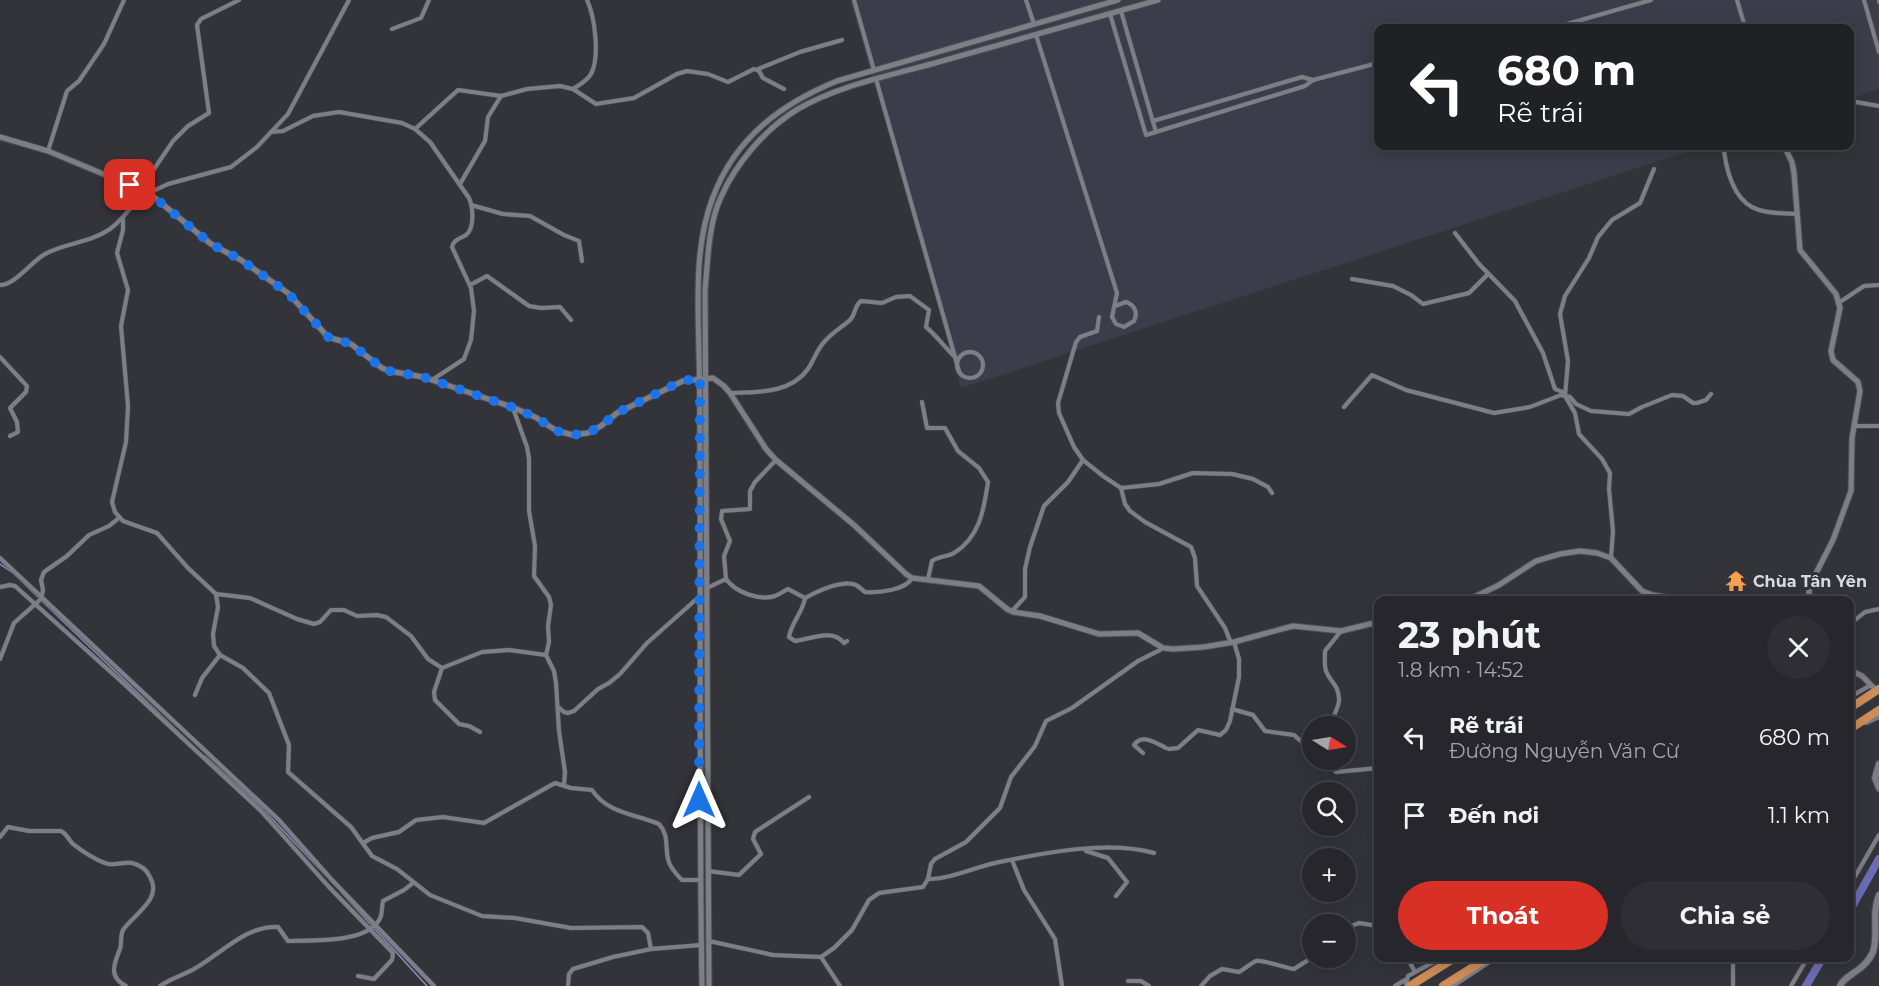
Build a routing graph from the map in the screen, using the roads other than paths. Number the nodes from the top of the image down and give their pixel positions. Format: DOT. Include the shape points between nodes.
graph roads {
  1 [pos="124,0"];
  2 [pos="239,0"];
  3 [pos="349,0"];
  4 [pos="429,0"];
  5 [pos="587,0"];
  6 [pos="854,0"];
  7 [pos="1026,0"];
  8 [pos="1118,0"];
  9 [pos="1158,0"];
  10 [pos="1651,0"];
  11 [pos="1737,0"];
  12 [pos="1863,0"];
  13 [pos="1121,10"];
  14 [pos="1110,14"];
  15 [pos="1034,24"];
  16 [pos="1567,24"];
  17 [pos="1743,24"];
  18 [pos="392,29"];
  19 [pos="1036,35"];
  20 [pos="842,40"];
  21 [pos="1879,52"];
  22 [pos="1374,64"];
  23 [pos="756,70"];
  24 [pos="874,70"];
  25 [pos="876,80"];
  26 [pos="1313,80"];
  27 [pos="573,89"];
  28 [pos="783,89"];
  29 [pos="501,96"];
  30 [pos="1854,103"];
  31 [pos="1879,106"];
  32 [pos="1153,121"];
  33 [pos="415,129"];
  34 [pos="271,132"];
  35 [pos="1156,132"];
  36 [pos="0,137"];
  37 [pos="1786,150"];
  38 [pos="48,151"];
  39 [pos="1724,151"];
  40 [pos="736,156"];
  41 [pos="740,164"];
  42 [pos="1654,169"];
  43 [pos="460,184"];
  44 [pos="144,192"];
  45 [pos="471,205"];
  46 [pos="1797,214"];
  47 [pos="123,219"];
  48 [pos="1455,232"];
  49 [pos="582,261"];
  50 [pos="1488,274"];
  51 [pos="1352,279"];
  52 [pos="0,285"];
  53 [pos="470,285"];
  54 [pos="1879,285"];
  55 [pos="1117,293"];
  56 [pos="1126,302"];
  57 [pos="1840,302"];
  58 [pos="1115,306"];
  59 [pos="1099,317"];
  60 [pos="571,320"];
  61 [pos="954,352"];
  62 [pos="966,353"];
  63 [pos="0,357"];
  64 [pos="956,358"];
  65 [pos="959,371"];
  66 [pos="700,378"];
  67 [pos="707,378"];
  68 [pos="432,380"];
  69 [pos="730,393"];
  70 [pos="1712,394"];
  71 [pos="1565,395"];
  72 [pos="922,402"];
  73 [pos="512,407"];
  74 [pos="1344,407"];
  75 [pos="1854,426"];
  76 [pos="1879,426"];
  77 [pos="10,436"];
  78 [pos="776,460"];
  79 [pos="1083,460"];
  80 [pos="1121,488"];
  81 [pos="1272,493"];
  82 [pos="119,518"];
  83 [pos="0,558"];
  84 [pos="1611,558"];
  85 [pos="912,578"];
  86 [pos="726,579"];
  87 [pos="928,579"];
  88 [pos="0,586"];
  89 [pos="707,588"];
  90 [pos="216,594"];
  91 [pos="701,596"];
  92 [pos="1476,596"];
  93 [pos="1657,596"];
  94 [pos="1809,596"];
  95 [pos="42,598"];
  96 [pos="806,598"];
  97 [pos="36,605"];
  98 [pos="1879,609"];
  99 [pos="1012,611"];
  100 [pos="1854,621"];
  101 [pos="1374,623"];
  102 [pos="1341,631"];
  103 [pos="848,641"];
  104 [pos="1232,643"];
  105 [pos="1161,646"];
  106 [pos="699,647"];
  107 [pos="707,647"];
  108 [pos="546,655"];
  109 [pos="220,656"];
  110 [pos="0,659"];
  111 [pos="442,668"];
  112 [pos="1854,672"];
  113 [pos="1875,687"];
  114 [pos="195,695"];
  115 [pos="1854,695"];
  116 [pos="1854,705"];
  117 [pos="558,707"];
  118 [pos="1232,709"];
  119 [pos="1879,710"];
  120 [pos="1334,716"];
  121 [pos="1879,717"];
  122 [pos="1854,728"];
  123 [pos="1854,729"];
  124 [pos="480,732"];
  125 [pos="1302,742"];
  126 [pos="1143,753"];
  127 [pos="1879,764"];
  128 [pos="1374,768"];
  129 [pos="226,770"];
  130 [pos="1335,770"];
  131 [pos="219,774"];
  132 [pos="564,785"];
  133 [pos="1879,788"];
  134 [pos="809,797"];
  135 [pos="1879,835"];
  136 [pos="0,837"];
  137 [pos="363,843"];
  138 [pos="1080,850"];
  139 [pos="1154,853"];
  140 [pos="1012,860"];
  141 [pos="708,872"];
  142 [pos="1854,878"];
  143 [pos="928,879"];
  144 [pos="700,880"];
  145 [pos="413,883"];
  146 [pos="1879,895"];
  147 [pos="1116,896"];
  148 [pos="1356,924"];
  149 [pos="1374,925"];
  150 [pos="372,926"];
  151 [pos="1878,935"];
  152 [pos="709,941"];
  153 [pos="701,945"];
  154 [pos="651,949"];
  155 [pos="821,957"];
  156 [pos="1410,962"];
  157 [pos="1434,962"];
  158 [pos="1447,962"];
  159 [pos="1481,962"];
  160 [pos="1489,962"];
  161 [pos="1733,962"];
  162 [pos="1805,962"];
  163 [pos="1302,964"];
  164 [pos="1415,972"];
  165 [pos="357,976"];
  166 [pos="1128,981"];
  167 [pos="1407,983"];
  168 [pos="126,986"];
  169 [pos="160,986"];
  170 [pos="434,986"];
  171 [pos="568,986"];
  172 [pos="702,986"];
  173 [pos="709,986"];
  174 [pos="840,986"];
  175 [pos="1062,986"];
  176 [pos="1149,986"];
  177 [pos="1201,986"];
  178 [pos="1395,986"];
  179 [pos="1443,986"];
  180 [pos="1453,986"];
  181 [pos="1733,986"];
  182 [pos="1791,986"];
  183 [pos="1840,986"];
  1 -- 38 [label="street" via="104,44 79,81 67,91"];
  2 -- 44 [label="street" via="198,22 209,113 173,141"];
  3 -- 34 [label="street" via="290,110"];
  4 -- 18 [label="street" via="421,18"];
  5 -- 27 [label="street" via="594,16 594,60 591,74"];
  6 -- 24 [label="street"];
  7 -- 15 [label="street"];
  8 -- 15 [label="street"];
  9 -- 13 [label="street"];
  10 -- 16 [label="street"];
  11 -- 17 [label="street"];
  12 -- 21 [label="street"];
  13 -- 14 [label="street"];
  13 -- 32 [label="street"];
  14 -- 19 [label="street"];
  14 -- 35 [label="street" via="1146,135"];
  15 -- 24 [label="street"];
  19 -- 25 [label="street"];
  19 -- 55 [label="street"];
  20 -- 23 [label="street"];
  22 -- 26 [label="street"];
  23 -- 27 [label="street" via="728,82 687,71 634,98 596,104"];
  23 -- 28 [label="street"];
  24 -- 25 [label="street"];
  24 -- 40 [label="street" via="837,81 791,103 751,136"];
  25 -- 41 [label="street" via="816,99 795,111 775,126"];
  25 -- 61 [label="street"];
  26 -- 32 [label="street" via="1302,76"];
  26 -- 35 [label="street" via="1305,86"];
  27 -- 29 [label="street" via="551,86"];
  29 -- 33 [label="street" via="458,90"];
  29 -- 43 [label="street" via="488,117 485,141"];
  30 -- 31 [label="street"];
  32 -- 35 [label="street"];
  33 -- 34 [label="street" via="402,123 339,112 313,116"];
  33 -- 43 [label="street" via="434,146"];
  34 -- 44 [label="street" via="236,165"];
  36 -- 38 [label="street"];
  37 -- 46 [label="street" via="1792,162"];
  38 -- 44 [label="street"];
  39 -- 46 [label="street" via="1731,182 1751,206 1773,213"];
  40 -- 41 [label="street"];
  40 -- 66 [label="street" via="713,196 704,223 698,292"];
  41 -- 67 [label="street" via="720,198 713,225 705,291"];
  42 -- 71 [label="street" via="1642,200 1607,224 1562,301 1561,322 1568,361"];
  43 -- 45 [label="street"];
  44 -- 47 [label="street"];
  44 -- 68 [label="street" via="288,293 328,337 351,344 389,371"];
  45 -- 49 [label="street" via="530,216 576,238"];
  45 -- 53 [label="street" via="469,232 453,242 452,247"];
  46 -- 57 [label="street" via="1800,250"];
  47 -- 52 [label="street" via="104,233 44,254"];
  47 -- 82 [label="street" via="117,253 128,290 121,326 128,406 126,442 112,502"];
  48 -- 50 [label="street"];
  50 -- 51 [label="street" via="1469,293 1423,304 1393,286"];
  50 -- 71 [label="street" via="1515,301 1544,353 1555,388"];
  53 -- 60 [label="street" via="487,276 529,306 560,307"];
  53 -- 68 [label="street" via="474,311 467,354"];
  54 -- 57 [label="street" via="1864,286"];
  55 -- 56 [label="street"];
  55 -- 58 [label="street"];
  56 -- 58 [label="street"];
  56 -- 58 [label="street" via="1137,314 1128,326 1114,321"];
  57 -- 75 [label="street" via="1831,351 1833,360 1858,382"];
  59 -- 79 [label="street" via="1097,331 1076,342 1058,403 1059,413"];
  61 -- 62 [label="street"];
  61 -- 64 [label="street"];
  62 -- 65 [label="street" via="958,363"];
  62 -- 65 [label="street" via="978,355 982,369 974,378"];
  63 -- 77 [label="street" via="27,387 10,408 18,432"];
  64 -- 65 [label="street"];
  64 -- 69 [label="street" via="926,327 927,308 910,296 882,303 861,301 852,318 822,343 802,376 770,391"];
  66 -- 67 [label="street"];
  66 -- 73 [label="street" via="674,385 585,434 557,431"];
  66 -- 91 [label="street"];
  67 -- 69 [label="street" via="716,379"];
  67 -- 89 [label="street"];
  68 -- 73 [label="street"];
  69 -- 78 [label="street"];
  70 -- 71 [label="street" via="1697,403 1672,395 1624,415 1586,409"];
  71 -- 74 [label="street" via="1520,410 1494,413 1406,390 1372,375"];
  71 -- 84 [label="street" via="1580,434 1610,473"];
  72 -- 87 [label="street" via="927,428 945,428 958,452 979,468 988,483 981,521 969,540 955,552 932,561"];
  73 -- 108 [label="street" via="529,459 534,576 551,605"];
  75 -- 76 [label="street"];
  75 -- 94 [label="street" via="1851,491"];
  78 -- 85 [label="street"];
  78 -- 86 [label="street" via="755,482 750,492 750,508 722,511 721,519 730,541 724,556"];
  79 -- 80 [label="street"];
  79 -- 99 [label="street" via="1044,506 1025,569 1025,597"];
  80 -- 81 [label="street" via="1159,484 1193,473 1233,474 1253,478"];
  80 -- 104 [label="street" via="1130,511 1191,547 1197,586"];
  82 -- 90 [label="street" via="157,533"];
  82 -- 95 [label="street" via="88,535 44,572"];
  83 -- 95 [label="street"];
  84 -- 92 [label="street" via="1580,551 1552,556 1528,564"];
  84 -- 93 [label="street" via="1642,591"];
  85 -- 87 [label="street"];
  85 -- 96 [label="street" via="905,586 879,591 865,592 856,585 845,584"];
  86 -- 89 [label="street"];
  86 -- 96 [label="street" via="749,596 771,597 788,589"];
  87 -- 99 [label="street" via="979,586"];
  88 -- 97 [label="street" via="15,586"];
  89 -- 107 [label="street"];
  90 -- 109 [label="street" via="218,607 212,640"];
  90 -- 111 [label="street" via="250,598 314,624 331,610 357,616 382,615 408,633 425,656"];
  91 -- 106 [label="street"];
  91 -- 117 [label="street" via="647,643 620,674 574,711 568,713"];
  95 -- 97 [label="street"];
  95 -- 129 [label="street"];
  96 -- 103 [label="street" via="789,637 795,641 831,635 844,643"];
  97 -- 110 [label="street" via="14,623"];
  97 -- 131 [label="street"];
  98 -- 100 [label="street" via="1865,612"];
  99 -- 105 [label="street" via="1099,634 1138,633"];
  101 -- 102 [label="street"];
  102 -- 104 [label="street" via="1299,625"];
  102 -- 120 [label="street" via="1325,651 1326,672 1339,696"];
  104 -- 105 [label="street" via="1185,649"];
  104 -- 118 [label="street" via="1238,652 1239,669"];
  105 -- 143 [label="street" via="1046,722 1032,751 1011,777 999,810 962,845 935,859"];
  106 -- 107 [label="street"];
  106 -- 144 [label="street"];
  107 -- 141 [label="street"];
  108 -- 111 [label="street" via="508,650 482,652"];
  108 -- 117 [label="street" via="554,671"];
  109 -- 114 [label="street" via="202,678"];
  109 -- 137 [label="street" via="243,668 269,693 289,745 288,772"];
  111 -- 124 [label="street" via="435,700 459,724"];
  112 -- 113 [label="street"];
  113 -- 115 [label="street"];
  113 -- 116 [label="highway"];
  117 -- 132 [label="street"];
  118 -- 125 [label="street" via="1253,715 1265,730 1294,735"];
  118 -- 126 [label="street" via="1223,734 1198,730 1176,749 1142,739 1134,745"];
  119 -- 122 [label="highway"];
  121 -- 123 [label="street"];
  127 -- 133 [label="main road" via="1875,777"];
  128 -- 130 [label="street"];
  129 -- 131 [label="street"];
  129 -- 150 [label="street" via="279,820"];
  131 -- 150 [label="street"];
  132 -- 137 [label="street" via="555,783 484,823 443,817 416,820 399,832"];
  132 -- 144 [label="street" via="592,790 600,801 614,809 659,824 666,835 670,865 682,880"];
  134 -- 141 [label="street" via="757,830 753,839 761,854 739,875"];
  135 -- 142 [label="street"];
  136 -- 168 [label="street" via="8,827 61,831 104,863 129,862 148,873 153,884 152,896 123,930 116,955 115,974 118,982"];
  137 -- 145 [label="street" via="372,856"];
  138 -- 139 [label="street" via="1125,848"];
  138 -- 140 [label="street"];
  138 -- 147 [label="street" via="1105,856 1118,870 1127,882"];
  140 -- 143 [label="street"];
  140 -- 175 [label="street" via="1024,890 1055,939"];
  141 -- 152 [label="street"];
  143 -- 155 [label="street" via="920,889 873,896 852,930"];
  144 -- 153 [label="street"];
  145 -- 150 [label="street" via="383,902 381,916"];
  145 -- 154 [label="street" via="430,895 482,916 571,928 642,927 648,933"];
  146 -- 151 [label="main road" via="1875,913"];
  148 -- 149 [label="street"];
  150 -- 165 [label="street" via="394,957 374,979"];
  150 -- 169 [label="street" via="361,934 321,942 288,941 278,927 264,927"];
  150 -- 170 [label="street"];
  151 -- 183 [label="main road" via="1867,963"];
  152 -- 155 [label="street" via="773,955"];
  152 -- 173 [label="street"];
  153 -- 154 [label="street"];
  153 -- 172 [label="street"];
  154 -- 171 [label="street" via="573,969"];
  155 -- 174 [label="street"];
  156 -- 164 [label="street"];
  157 -- 164 [label="street"];
  158 -- 167 [label="highway"];
  159 -- 179 [label="highway"];
  160 -- 180 [label="street"];
  161 -- 181 [label="street"];
  162 -- 182 [label="street"];
  163 -- 177 [label="street" via="1294,969 1257,960 1239,972 1222,969"];
  164 -- 167 [label="street"];
  166 -- 176 [label="street" via="1141,981"];
  167 -- 178 [label="street"];
}
